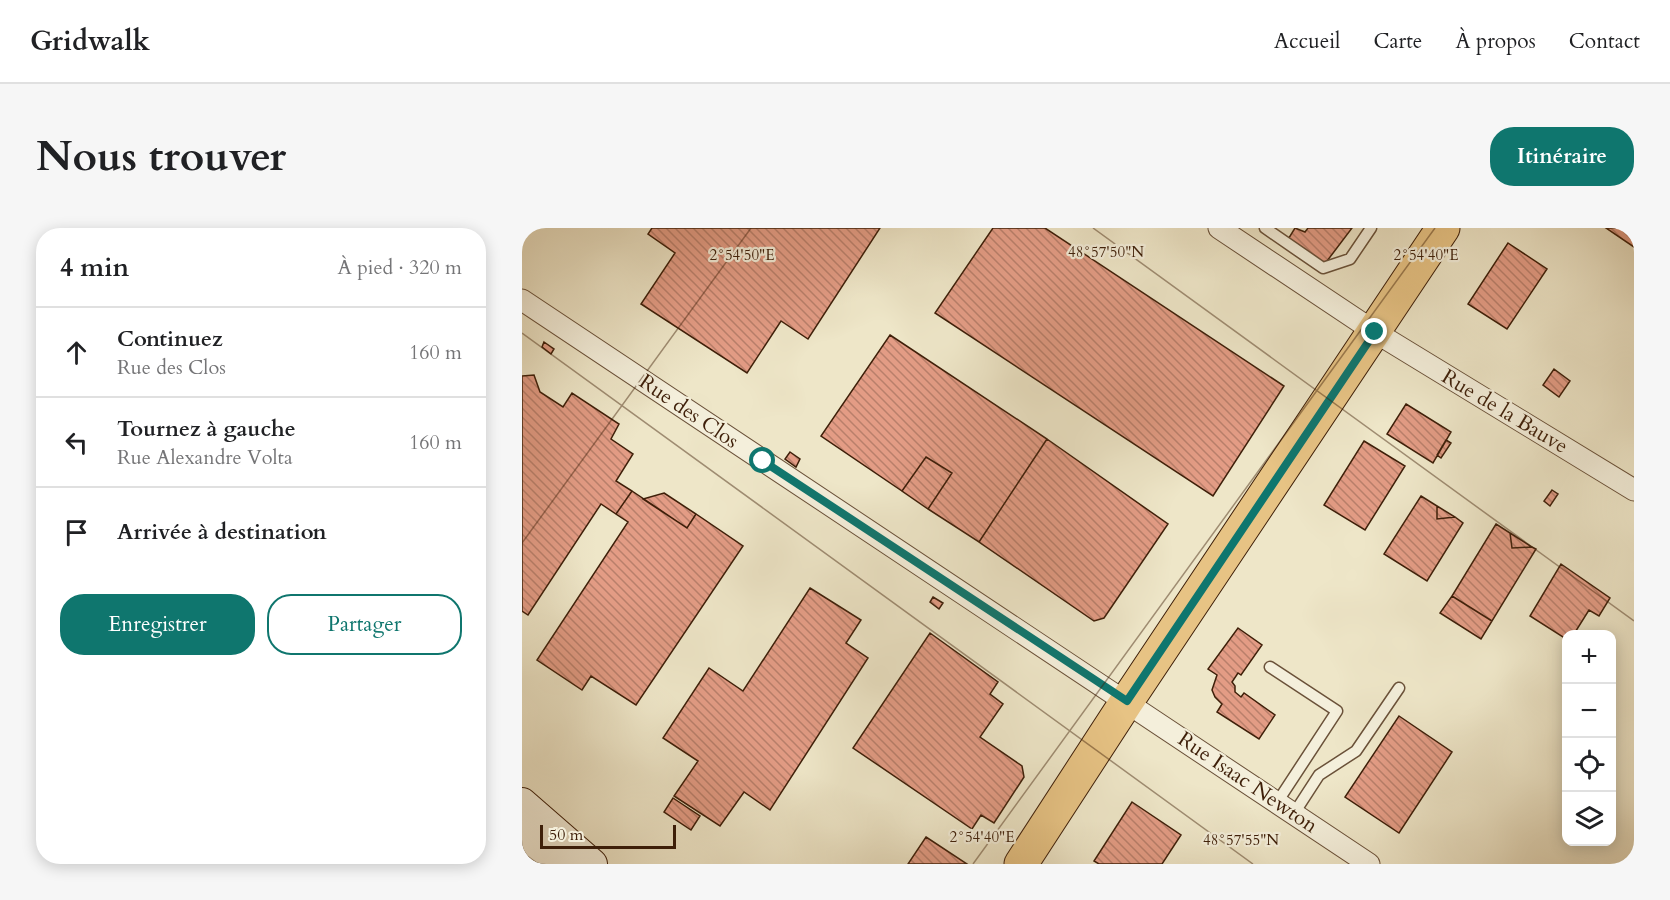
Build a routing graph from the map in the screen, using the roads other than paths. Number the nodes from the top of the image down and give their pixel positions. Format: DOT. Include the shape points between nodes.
graph roads {
  1 [pos="1265,228"];
  2 [pos="1371,228"];
  3 [pos="1443,228"];
  4 [pos="1228,230"];
  5 [pos="522,300"];
  6 [pos="1375,332"];
  7 [pos="1634,490"];
  8 [pos="1270,667"];
  9 [pos="1399,688"];
  10 [pos="1127,701"];
  11 [pos="522,803"];
  12 [pos="1286,807"];
  13 [pos="522,828"];
  14 [pos="555,864"];
  15 [pos="592,864"];
  16 [pos="1022,864"];
  17 [pos="1369,864"];
  1 -- 2 [label="lane" via="1323,268 1350,259"];
  3 -- 6 [label="main road"];
  4 -- 6 [label="street, Rue de la Bauve"];
  5 -- 10 [label="street, Rue des Clos"];
  6 -- 7 [label="street, Rue de la Bauve"];
  6 -- 10 [label="main road"];
  8 -- 12 [label="lane" via="1337,711"];
  9 -- 12 [label="lane" via="1356,751 1319,775"];
  10 -- 12 [label="street, Rue Isaac Newton"];
  10 -- 16 [label="main road"];
  11 -- 15 [label="street"];
  12 -- 17 [label="street, Rue Isaac Newton"];
  13 -- 14 [label="street"];
}
